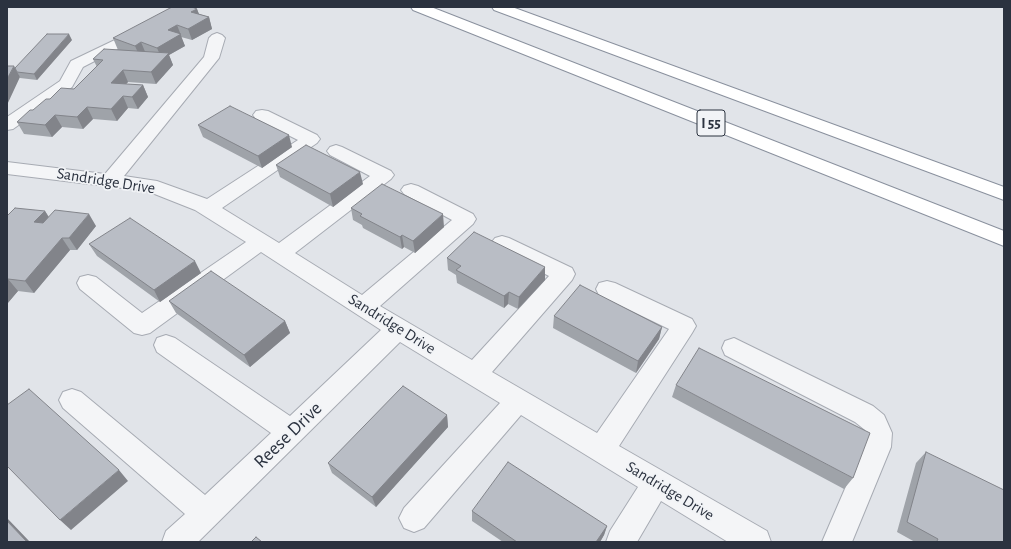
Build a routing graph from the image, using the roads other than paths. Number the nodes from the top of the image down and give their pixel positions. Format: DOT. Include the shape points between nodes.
graph roads {
  1 [pos="418,7"];
  2 [pos="500,7"];
  3 [pos="153,25"];
  4 [pos="217,38"];
  5 [pos="262,115"];
  6 [pos="7,125"];
  7 [pos="336,151"];
  8 [pos="7,168"];
  9 [pos="111,180"];
  10 [pos="411,190"];
  11 [pos="1004,194"];
  12 [pos="208,208"];
  13 [pos="1004,239"];
  14 [pos="502,243"];
  15 [pos="270,248"];
  16 [pos="88,283"];
  17 [pos="607,289"];
  18 [pos="363,307"];
  19 [pos="398,329"];
  20 [pos="166,345"];
  21 [pos="734,348"];
  22 [pos="475,374"];
  23 [pos="72,400"];
  24 [pos="518,400"];
  25 [pos="291,432"];
  26 [pos="601,450"];
  27 [pos="656,482"];
  28 [pos="206,514"];
  29 [pos="414,518"];
  30 [pos="177,542"];
  31 [pos="621,542"];
  32 [pos="756,542"];
  33 [pos="837,542"];
  1 -- 13 [label="highway, I 55"];
  2 -- 11 [label="highway, I 55"];
  3 -- 6 [label="street" via="77,64 66,84"];
  4 -- 9 [label="street" via="211,58"];
  5 -- 12 [label="street" via="311,139"];
  7 -- 15 [label="street" via="384,175"];
  8 -- 9 [label="street, Sandridge Drive"];
  9 -- 12 [label="street, Sandridge Drive" via="150,184"];
  10 -- 18 [label="street" via="466,219"];
  12 -- 15 [label="street, Sandridge Drive"];
  14 -- 22 [label="street" via="564,274"];
  15 -- 16 [label="street" via="142,326"];
  15 -- 18 [label="street, Sandridge Drive"];
  17 -- 26 [label="street" via="684,326"];
  18 -- 19 [label="street, Sandridge Drive"];
  19 -- 22 [label="street, Sandridge Drive"];
  19 -- 25 [label="street, Reese Drive"];
  20 -- 25 [label="street"];
  21 -- 33 [label="street" via="864,414 875,423 879,433 877,447"];
  22 -- 24 [label="street, Sandridge Drive"];
  23 -- 28 [label="street"];
  24 -- 26 [label="street, Sandridge Drive"];
  24 -- 29 [label="street"];
  25 -- 28 [label="street, Reese Drive"];
  26 -- 27 [label="street, Sandridge Drive"];
  27 -- 31 [label="street"];
  27 -- 32 [label="street, Sandridge Drive"];
  28 -- 30 [label="street, Reese Drive"];
}
